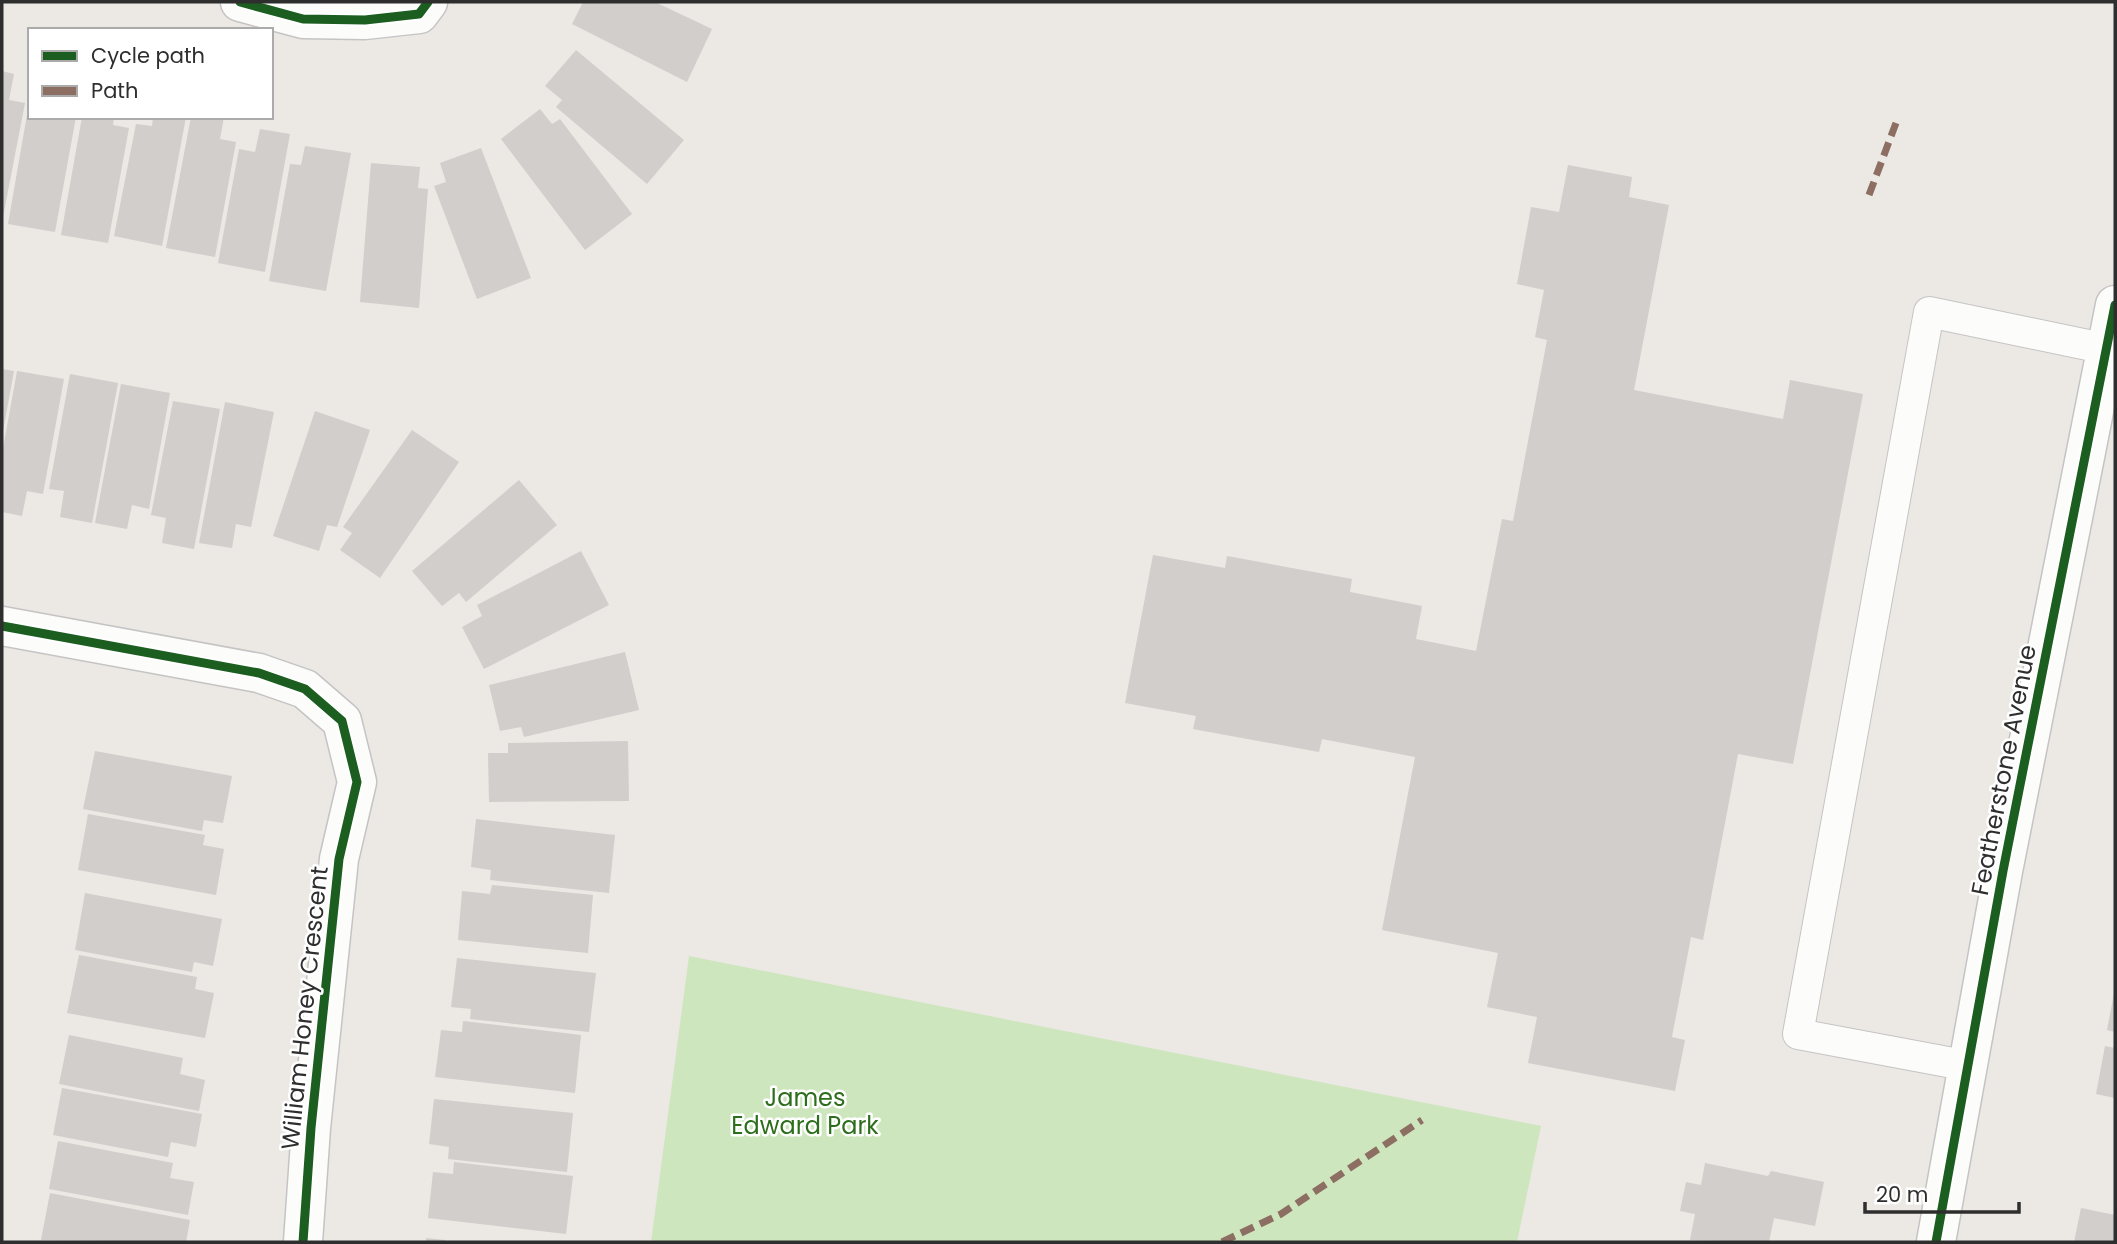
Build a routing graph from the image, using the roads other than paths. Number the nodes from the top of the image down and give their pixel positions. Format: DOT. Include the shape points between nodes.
graph roads {
  1 [pos="240,2"];
  2 [pos="428,2"];
  3 [pos="2115,305"];
  4 [pos="2111,350"];
  5 [pos="2,626"];
  6 [pos="1969,1066"];
  7 [pos="303,1242"];
  8 [pos="1936,1242"];
  1 -- 2 [label="street" via="303,19 365,20 419,14"];
  3 -- 4 [label="street, Featherstone Avenue"];
  4 -- 6 [label="street, Featherstone Avenue" via="2003,871"];
  4 -- 6 [label="lane" via="1929,312 1798,1034"];
  5 -- 7 [label="street, William Honey Crescent" via="259,673 304,689 342,721 357,782 338,873"];
  6 -- 8 [label="street, Featherstone Avenue"];
}
